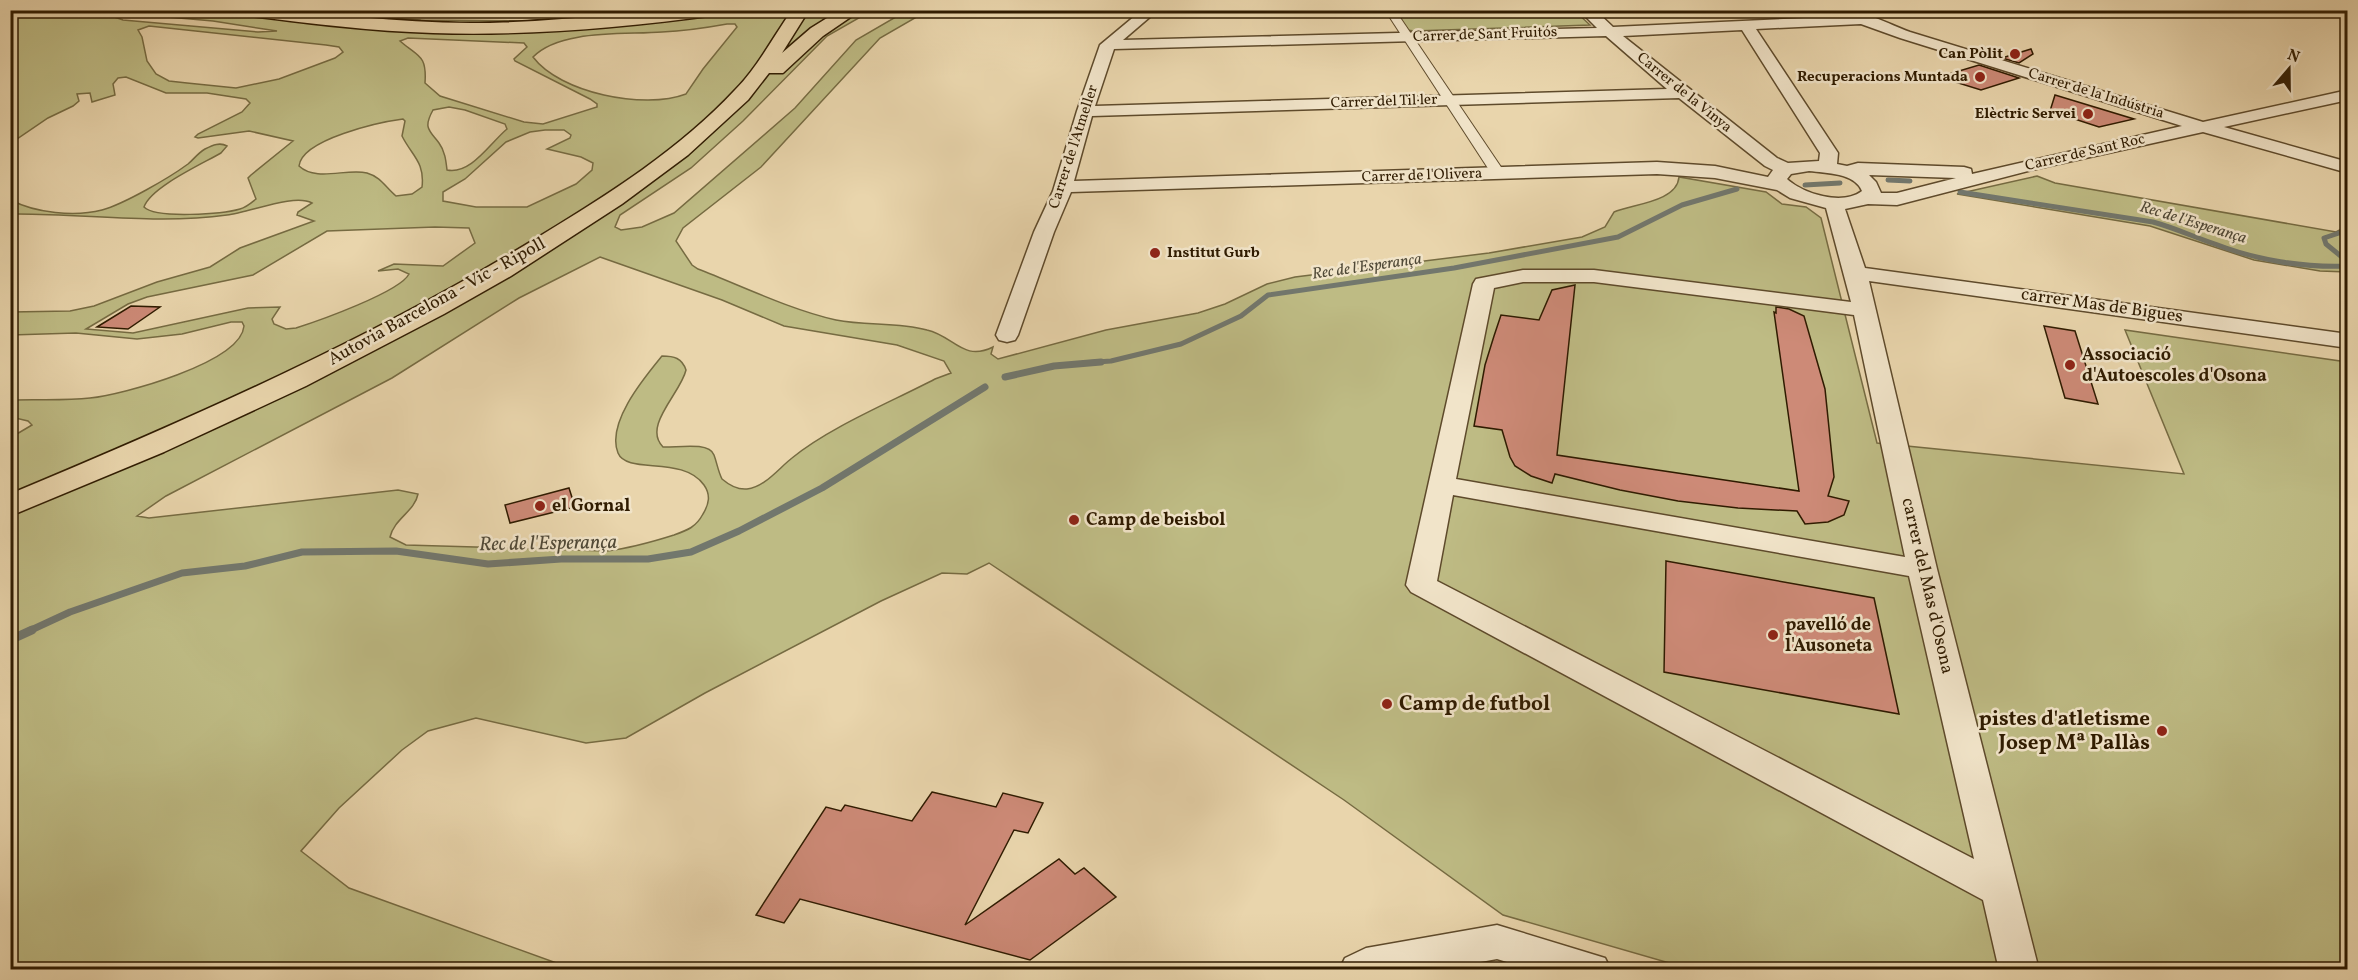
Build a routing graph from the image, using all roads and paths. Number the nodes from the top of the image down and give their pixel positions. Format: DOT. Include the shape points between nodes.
graph roads {
  1 [pos="242,10"];
  2 [pos="716,10"];
  3 [pos="783,10"];
  4 [pos="801,10"];
  5 [pos="853,10"];
  6 [pos="1151,10"];
  7 [pos="1390,10"];
  8 [pos="1586,10"];
  9 [pos="1847,10"];
  10 [pos="1862,20"];
  11 [pos="1746,26"];
  12 [pos="1608,32"];
  13 [pos="1408,37"];
  14 [pos="1108,45"];
  15 [pos="744,93"];
  16 [pos="1683,93"];
  17 [pos="2348,94"];
  18 [pos="1449,100"];
  19 [pos="1085,111"];
  20 [pos="2206,126"];
  21 [pos="2348,168"];
  22 [pos="1837,170"];
  23 [pos="1998,172"];
  24 [pos="1498,173"];
  25 [pos="1783,177"];
  26 [pos="1062,187"];
  27 [pos="1868,198"];
  28 [pos="1834,202"];
  29 [pos="1856,273"];
  30 [pos="1864,310"];
  31 [pos="1007,335"];
  32 [pos="2348,340"];
  33 [pos="1442,485"];
  34 [pos="10,492"];
  35 [pos="10,507"];
  36 [pos="1922,568"];
  37 [pos="1999,890"];
  38 [pos="1505,956"];
  39 [pos="1359,969"];
  40 [pos="1592,969"];
  41 [pos="2019,969"];
  1 -- 2 [label="highway" via="379,25 484,28 615,22"];
  3 -- 34 [label="highway, Autovia Barcelona - Vic - Ripoll" via="732,78 683,127 631,169 536,232 306,362"];
  4 -- 15 [label="highway, Autovia Barcelona - Vic - Ripoll"];
  5 -- 15 [label="highway" via="817,32"];
  6 -- 14 [label="street"];
  7 -- 13 [label="street"];
  8 -- 12 [label="street, Carrer de la Vinya"];
  9 -- 10 [label="street, Carrer de la Indústria"];
  10 -- 11 [label="street, Carrer de Sant Fruitós"];
  10 -- 20 [label="street, Carrer de la Indústria"];
  11 -- 12 [label="street, Carrer de Sant Fruitós"];
  11 -- 22 [label="street"];
  12 -- 13 [label="street, Carrer de Sant Fruitós"];
  12 -- 16 [label="street, Carrer de la Vinya"];
  13 -- 14 [label="street, Carrer de Sant Fruitós"];
  13 -- 18 [label="street"];
  14 -- 19 [label="street, Carrer de l'Atmeller"];
  15 -- 35 [label="highway, Autovia Barcelona - Vic - Ripoll" via="715,122 645,178 463,292 243,405"];
  16 -- 18 [label="street, Carrer del Til·ler"];
  16 -- 25 [label="street, Carrer de la Vinya" via="1771,162"];
  17 -- 20 [label="street, Carrer de Sant Roc"];
  18 -- 19 [label="street, Carrer del Til·ler"];
  18 -- 24 [label="street"];
  19 -- 26 [label="street, Carrer de l'Atmeller"];
  20 -- 21 [label="street, Carrer de la Indústria"];
  20 -- 23 [label="street, Carrer de Sant Roc"];
  22 -- 23 [label="street, Carrer de Sant Roc"];
  22 -- 25 [label="street, Carrer de Sant Roc" via="1801,166"];
  22 -- 27 [label="street" via="1869,183 1872,193"];
  23 -- 27 [label="street, Carrer de Sant Roc" via="1897,199"];
  24 -- 25 [label="street, Carrer de l'Olivera" via="1657,168"];
  24 -- 26 [label="street, Carrer de l'Olivera"];
  25 -- 28 [label="street, Carrer de Sant Roc" via="1801,196"];
  26 -- 31 [label="street, Carrer de l'Atmeller"];
  27 -- 28 [label="street, Carrer de Sant Roc"];
  28 -- 29 [label="street, carrer del Mas d'Osona"];
  29 -- 30 [label="street, carrer del Mas d'Osona"];
  29 -- 32 [label="street, carrer Mas de Bigues"];
  30 -- 33 [label="street" via="1594,276 1523,276 1484,284"];
  30 -- 36 [label="street, carrer del Mas d'Osona"];
  33 -- 36 [label="street"];
  33 -- 37 [label="street" via="1421,585"];
  36 -- 37 [label="street, carrer del Mas d'Osona"];
  37 -- 41 [label="street, carrer del Mas d'Osona"];
  38 -- 39 [label="street" via="1366,965"];
  38 -- 40 [label="street"];
}
